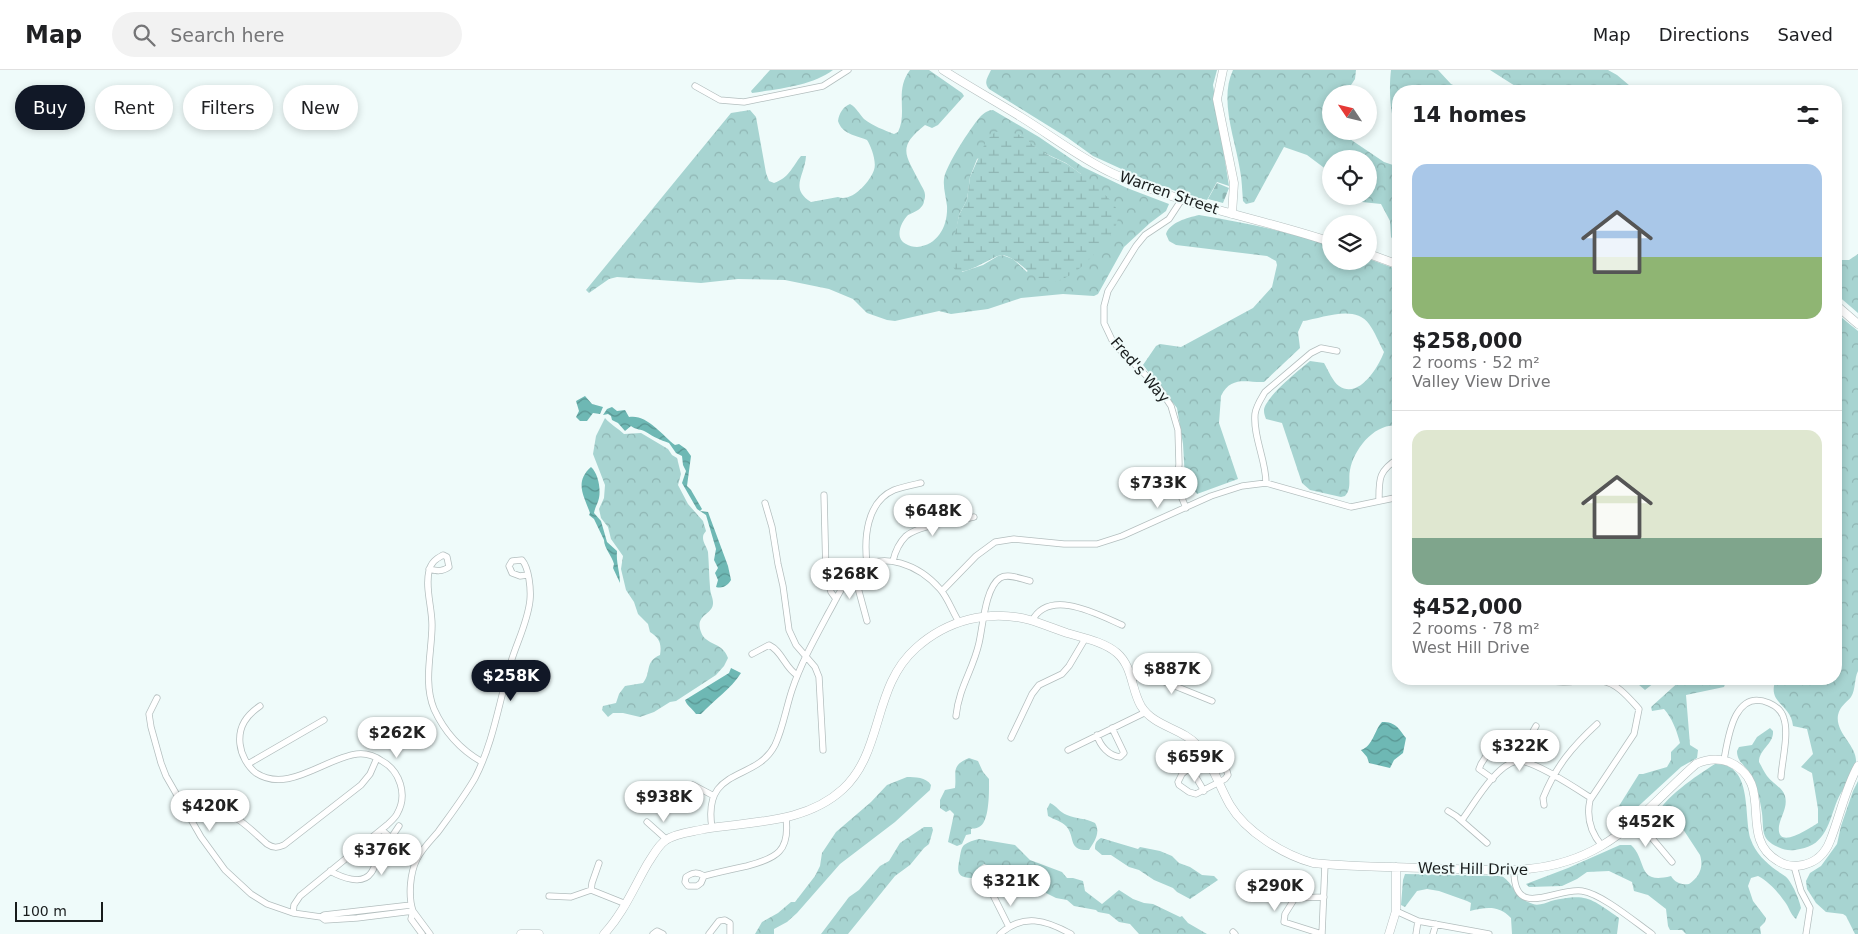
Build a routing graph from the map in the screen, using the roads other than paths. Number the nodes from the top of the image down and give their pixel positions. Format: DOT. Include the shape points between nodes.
graph roads {
  1 [pos="848,70"];
  2 [pos="943,70"];
  3 [pos="1223,70"];
  4 [pos="695,86"];
  5 [pos="1182,199"];
  6 [pos="1232,214"];
  7 [pos="1322,239"];
  8 [pos="1377,257"];
  9 [pos="1392,262"];
  10 [pos="1842,311"];
  11 [pos="1858,324"];
  12 [pos="1337,352"];
  13 [pos="1392,462"];
  14 [pos="921,483"];
  15 [pos="1266,483"];
  16 [pos="824,495"];
  17 [pos="1392,498"];
  18 [pos="1379,501"];
  19 [pos="765,503"];
  20 [pos="1186,508"];
  21 [pos="974,517"];
  22 [pos="893,561"];
  23 [pos="867,564"];
  24 [pos="429,569"];
  25 [pos="854,573"];
  26 [pos="527,575"];
  27 [pos="1030,581"];
  28 [pos="942,591"];
  29 [pos="836,599"];
  30 [pos="984,616"];
  31 [pos="867,621"];
  32 [pos="1032,621"];
  33 [pos="959,622"];
  34 [pos="1122,625"];
  35 [pos="1085,639"];
  36 [pos="752,654"];
  37 [pos="806,655"];
  38 [pos="798,675"];
  39 [pos="1131,678"];
  40 [pos="1610,685"];
  41 [pos="157,698"];
  42 [pos="1212,701"];
  43 [pos="260,706"];
  44 [pos="1146,712"];
  45 [pos="956,716"];
  46 [pos="324,720"];
  47 [pos="1597,724"];
  48 [pos="1536,726"];
  49 [pos="1112,728"];
  50 [pos="1097,735"];
  51 [pos="1011,738"];
  52 [pos="1517,746"];
  53 [pos="823,750"];
  54 [pos="1068,750"];
  55 [pos="1204,755"];
  56 [pos="377,758"];
  57 [pos="1724,760"];
  58 [pos="1519,761"];
  59 [pos="482,762"];
  60 [pos="248,764"];
  61 [pos="1209,764"];
  62 [pos="1858,766"];
  63 [pos="1190,767"];
  64 [pos="1554,775"];
  65 [pos="1780,777"];
  66 [pos="1493,778"];
  67 [pos="1218,783"];
  68 [pos="693,784"];
  69 [pos="1204,791"];
  70 [pos="714,796"];
  71 [pos="1591,798"];
  72 [pos="1544,805"];
  73 [pos="1448,811"];
  74 [pos="786,818"];
  75 [pos="192,820"];
  76 [pos="1462,820"];
  77 [pos="1636,820"];
  78 [pos="648,822"];
  79 [pos="399,826"];
  80 [pos="712,828"];
  81 [pos="382,830"];
  82 [pos="391,838"];
  83 [pos="666,839"];
  84 [pos="1487,843"];
  85 [pos="1602,846"];
  86 [pos="1672,862"];
  87 [pos="599,863"];
  88 [pos="1326,864"];
  89 [pos="1794,866"];
  90 [pos="1396,867"];
  91 [pos="330,871"];
  92 [pos="1514,871"];
  93 [pos="704,876"];
  94 [pos="592,890"];
  95 [pos="549,896"];
  96 [pos="994,897"];
  97 [pos="1324,898"];
  98 [pos="626,904"];
  99 [pos="412,908"];
  100 [pos="1396,911"];
  101 [pos="293,913"];
  102 [pos="1418,921"];
  103 [pos="1436,924"];
  104 [pos="1008,926"];
  105 [pos="422,934"];
  106 [pos="430,934"];
  107 [pos="521,934"];
  108 [pos="539,934"];
  109 [pos="604,934"];
  110 [pos="653,934"];
  111 [pos="663,934"];
  112 [pos="711,934"];
  113 [pos="730,934"];
  114 [pos="1000,934"];
  115 [pos="1071,934"];
  116 [pos="1322,934"];
  117 [pos="1389,934"];
  118 [pos="1416,934"];
  119 [pos="1433,934"];
  120 [pos="1489,934"];
  121 [pos="1652,934"];
  122 [pos="1806,934"];
  1 -- 4 [label="street" via="823,86 744,102 720,100"];
  2 -- 5 [label="street, Warren Street" via="1086,160 1138,184"];
  3 -- 6 [label="street" via="1217,99 1234,183"];
  5 -- 6 [label="street, Warren Street"];
  5 -- 20 [label="street, Fred's Way" via="1169,219 1145,235 1136,246 1108,291 1104,323 1112,340 1159,388 1171,406 1178,430 1177,486"];
  6 -- 7 [label="street, Warren Street"];
  8 -- 9 [label="street"];
  10 -- 11 [label="street"];
  12 -- 15 [label="street" via="1321,348 1311,353 1265,392 1260,401 1255,412"];
  13 -- 18 [label="street" via="1379,479"];
  14 -- 23 [label="street" via="893,490 876,506 867,529"];
  15 -- 18 [label="street" via="1351,507"];
  15 -- 20 [label="street" via="1242,486"];
  16 -- 29 [label="street" via="826,574 830,592"];
  17 -- 18 [label="street"];
  19 -- 37 [label="street" via="783,586 788,630"];
  20 -- 28 [label="street" via="1097,544 1014,539 995,542 976,556"];
  21 -- 22 [label="street" via="907,535 895,552"];
  22 -- 23 [label="street"];
  22 -- 28 [label="street" via="922,573"];
  23 -- 25 [label="street"];
  24 -- 59 [label="street" via="432,624 430,694 446,729 462,749"];
  25 -- 29 [label="street"];
  25 -- 31 [label="street"];
  26 -- 59 [label="street" via="530,601 490,745"];
  27 -- 30 [label="street" via="1004,576 998,579"];
  28 -- 33 [label="street"];
  29 -- 37 [label="street"];
  30 -- 32 [label="street"];
  30 -- 33 [label="street"];
  30 -- 45 [label="street" via="979,643 959,694"];
  32 -- 34 [label="street" via="1041,611 1055,604 1095,613"];
  32 -- 35 [label="street"];
  33 -- 74 [label="street" via="928,638 898,668 886,691 870,748 854,778 824,803"];
  35 -- 39 [label="street" via="1116,652"];
  35 -- 51 [label="street" via="1062,674 1039,685 1032,694"];
  36 -- 38 [label="street" via="769,646 775,648 792,672"];
  37 -- 38 [label="street"];
  37 -- 53 [label="street" via="816,667 819,677"];
  38 -- 70 [label="street" via="772,750 761,761 730,778"];
  39 -- 42 [label="street" via="1155,678"];
  39 -- 44 [label="street"];
  40 -- 71 [label="street" via="1623,692 1639,709 1634,734"];
  41 -- 75 [label="street" via="149,714 158,754 166,776"];
  43 -- 60 [label="street" via="249,714 241,727 240,745"];
  44 -- 49 [label="street"];
  44 -- 55 [label="street, West Hill Drive" via="1196,744"];
  46 -- 60 [label="street"];
  47 -- 64 [label="street" via="1574,745"];
  48 -- 52 [label="street" via="1527,742"];
  49 -- 50 [label="street"];
  49 -- 50 [label="street" via="1123,748 1124,753 1120,757 1099,744"];
  50 -- 54 [label="street"];
  52 -- 58 [label="street"];
  52 -- 66 [label="street" via="1503,734 1499,736 1480,764 1480,768"];
  55 -- 61 [label="street, West Hill Drive"];
  55 -- 63 [label="street"];
  56 -- 60 [label="street" via="356,754 280,780 264,777"];
  56 -- 75 [label="street" via="362,785 277,848 267,844 238,820 217,811 204,813"];
  56 -- 81 [label="street" via="393,770 402,789 397,814"];
  57 -- 65 [label="street" via="1737,712 1747,703 1766,702 1780,711 1786,725"];
  57 -- 77 [label="street, West Hill Drive" via="1696,764"];
  57 -- 89 [label="street" via="1742,770 1752,782 1757,832 1765,852 1782,864"];
  58 -- 64 [label="street"];
  58 -- 66 [label="street" via="1505,766"];
  59 -- 99 [label="street" via="464,797 417,859 411,884"];
  61 -- 67 [label="street, West Hill Drive"];
  61 -- 67 [label="street" via="1223,758 1225,761 1228,775"];
  62 -- 89 [label="street" via="1825,852 1817,860"];
  63 -- 69 [label="street"];
  63 -- 69 [label="street" via="1182,774 1179,786 1196,794"];
  64 -- 71 [label="street"];
  64 -- 72 [label="street" via="1542,798"];
  66 -- 76 [label="street"];
  67 -- 69 [label="street"];
  67 -- 88 [label="street, West Hill Drive" via="1247,825 1295,858"];
  68 -- 70 [label="street"];
  70 -- 80 [label="street"];
  71 -- 85 [label="street" via="1588,810 1590,826"];
  73 -- 76 [label="street"];
  74 -- 80 [label="street"];
  74 -- 93 [label="street" via="788,832 777,855"];
  75 -- 101 [label="street" via="201,837 235,880 266,904"];
  76 -- 84 [label="street"];
  77 -- 85 [label="street, West Hill Drive"];
  77 -- 86 [label="street"];
  78 -- 83 [label="street"];
  79 -- 82 [label="street"];
  80 -- 83 [label="street"];
  81 -- 82 [label="street"];
  81 -- 91 [label="street"];
  82 -- 91 [label="street" via="366,878 342,878"];
  83 -- 98 [label="street"];
  85 -- 92 [label="street, West Hill Drive" via="1549,867"];
  87 -- 94 [label="street"];
  88 -- 90 [label="street, West Hill Drive"];
  88 -- 97 [label="street"];
  89 -- 122 [label="street" via="1810,908"];
  90 -- 92 [label="street, West Hill Drive"];
  90 -- 100 [label="street"];
  91 -- 101 [label="street" via="300,896"];
  92 -- 121 [label="street" via="1514,884 1526,899 1583,891 1619,910"];
  94 -- 95 [label="street" via="571,898"];
  94 -- 98 [label="street"];
  96 -- 104 [label="street"];
  97 -- 116 [label="street"];
  97 -- 116 [label="street" via="1295,898 1284,922"];
  98 -- 109 [label="street"];
  99 -- 101 [label="street" via="325,920"];
  99 -- 105 [label="street" via="411,919"];
  99 -- 106 [label="street"];
  100 -- 102 [label="street"];
  100 -- 117 [label="street"];
  102 -- 103 [label="street"];
  102 -- 118 [label="street"];
  103 -- 119 [label="street"];
  103 -- 120 [label="street"];
  104 -- 114 [label="street"];
  104 -- 115 [label="street" via="1040,921"];
  107 -- 108 [label="street"];
  110 -- 111 [label="street" via="657,931"];
  112 -- 113 [label="street" via="719,921 725,920 730,923"];
}
